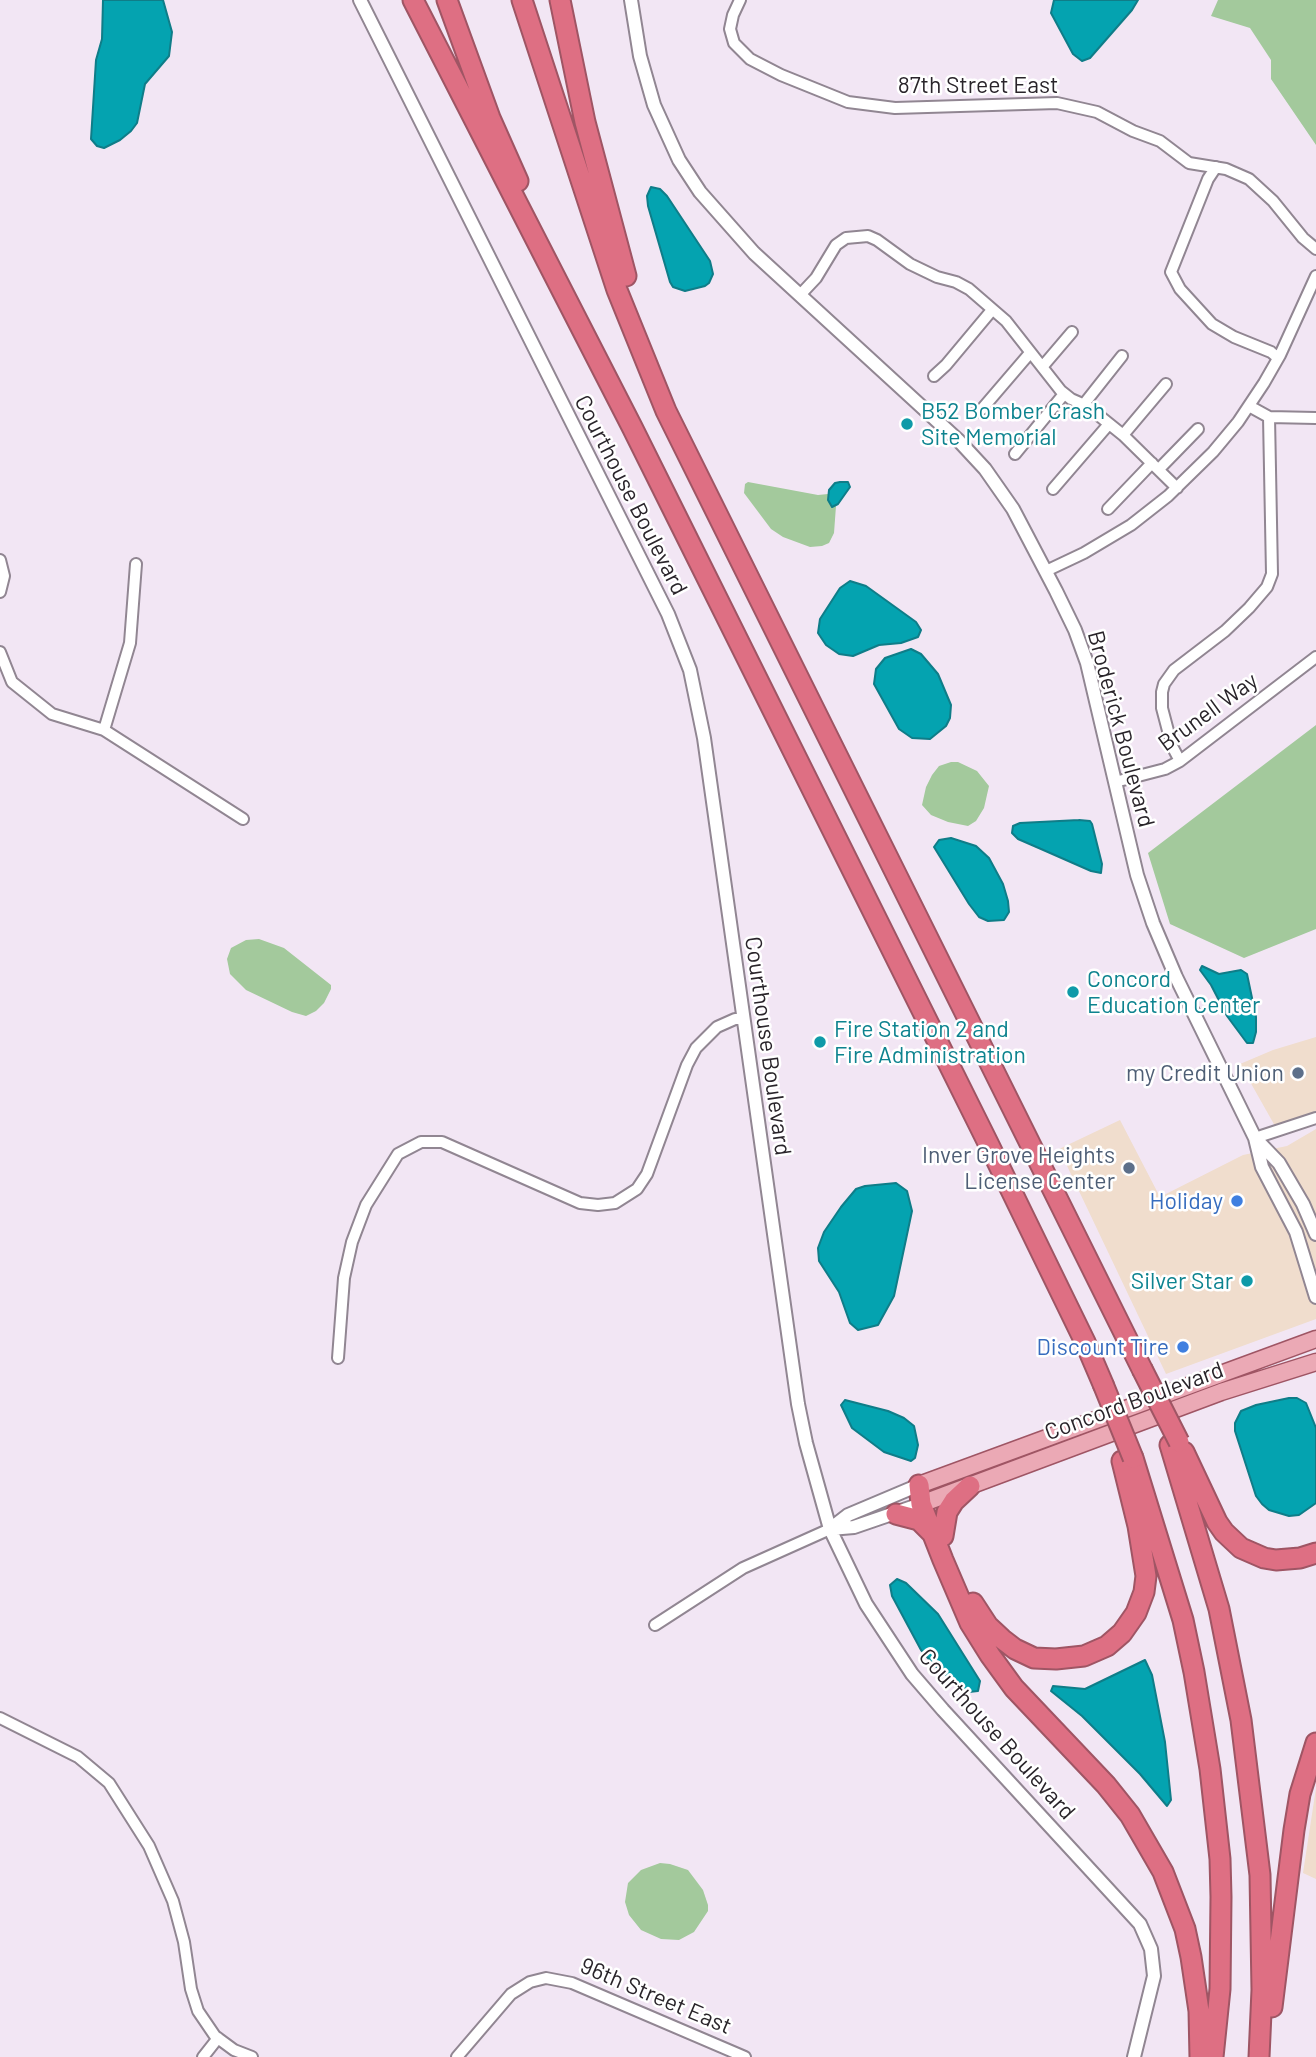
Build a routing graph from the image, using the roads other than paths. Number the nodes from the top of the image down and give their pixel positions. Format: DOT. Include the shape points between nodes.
graph roads {
  1 [pos="360,0"];
  2 [pos="413,0"];
  3 [pos="447,0"];
  4 [pos="522,0"];
  5 [pos="560,0"];
  6 [pos="631,0"];
  7 [pos="740,0"];
  8 [pos="1216,167"];
  9 [pos="1316,249"];
  10 [pos="1316,275"];
  11 [pos="800,295"];
  12 [pos="992,310"];
  13 [pos="1072,332"];
  14 [pos="1030,353"];
  15 [pos="1122,356"];
  16 [pos="1278,358"];
  17 [pos="598,361"];
  18 [pos="1043,366"];
  19 [pos="934,376"];
  20 [pos="1166,384"];
  21 [pos="1064,394"];
  22 [pos="1083,404"];
  23 [pos="1249,406"];
  24 [pos="973,413"];
  25 [pos="1269,417"];
  26 [pos="1316,418"];
  27 [pos="1109,424"];
  28 [pos="1198,429"];
  29 [pos="1123,435"];
  30 [pos="1015,454"];
  31 [pos="1156,466"];
  32 [pos="698,474"];
  33 [pos="1177,488"];
  34 [pos="1053,489"];
  35 [pos="1108,509"];
  36 [pos="0,560"];
  37 [pos="136,564"];
  38 [pos="1046,571"];
  39 [pos="0,592"];
  40 [pos="0,652"];
  41 [pos="1316,657"];
  42 [pos="103,730"];
  43 [pos="1180,761"];
  44 [pos="1115,782"];
  45 [pos="243,819"];
  46 [pos="743,1019"];
  47 [pos="1316,1118"];
  48 [pos="1255,1138"];
  49 [pos="1316,1234"];
  50 [pos="1316,1297"];
  51 [pos="1316,1339"];
  52 [pos="338,1358"];
  53 [pos="1316,1362"];
  54 [pos="1174,1443"];
  55 [pos="1127,1459"];
  56 [pos="970,1486"];
  57 [pos="924,1497"];
  58 [pos="896,1514"];
  59 [pos="830,1530"];
  60 [pos="938,1536"];
  61 [pos="1316,1553"];
  62 [pos="656,1625"];
  63 [pos="0,1718"];
  64 [pos="1316,1743"];
  65 [pos="218,2038"];
  66 [pos="203,2057"];
  67 [pos="252,2057"];
  68 [pos="457,2057"];
  69 [pos="745,2057"];
  70 [pos="1134,2057"];
  71 [pos="1200,2057"];
  72 [pos="1213,2057"];
  73 [pos="1259,2057"];
  74 [pos="1265,2057"];
  1 -- 46 [label="street, Courthouse Boulevard" via="679,638 704,738"];
  2 -- 17 [label="highway"];
  3 -- 17 [label="highway" via="490,118"];
  4 -- 32 [label="highway" via="617,290 650,374"];
  5 -- 32 [label="highway" via="620,257"];
  6 -- 11 [label="street, Broderick Boulevard" via="645,78 679,160 723,221"];
  7 -- 8 [label="street, 87th Street East" via="730,29 734,43 750,59 848,102 895,108 1057,103 1097,112 1160,141 1189,163"];
  8 -- 9 [label="street, 87th Street East" via="1238,173 1260,187"];
  8 -- 16 [label="street" via="1171,272 1212,324"];
  10 -- 16 [label="street"];
  11 -- 12 [label="street" via="836,245 846,238 868,236 910,264 969,289"];
  11 -- 38 [label="street, Broderick Boulevard" via="985,469 1013,509"];
  12 -- 14 [label="street"];
  12 -- 19 [label="street"];
  13 -- 18 [label="street"];
  14 -- 18 [label="street"];
  14 -- 24 [label="street" via="982,409"];
  15 -- 22 [label="street"];
  16 -- 23 [label="street"];
  17 -- 55 [label="highway, bridge" via="1085,1342"];
  18 -- 21 [label="street"];
  20 -- 29 [label="street"];
  21 -- 22 [label="street"];
  21 -- 30 [label="street"];
  22 -- 27 [label="street"];
  23 -- 25 [label="street"];
  23 -- 33 [label="street"];
  25 -- 26 [label="street"];
  25 -- 43 [label="street" via="1272,574 1249,608 1174,670 1164,684 1162,708"];
  27 -- 29 [label="street"];
  27 -- 34 [label="street"];
  28 -- 31 [label="street"];
  29 -- 31 [label="street"];
  31 -- 33 [label="street"];
  31 -- 35 [label="street"];
  32 -- 54 [label="highway, bridge" via="1142,1369"];
  33 -- 38 [label="street" via="1131,525"];
  36 -- 39 [label="street" via="4,576"];
  37 -- 42 [label="street" via="130,643"];
  38 -- 44 [label="street, Broderick Boulevard" via="1087,663"];
  40 -- 42 [label="street" via="12,681 52,714"];
  41 -- 43 [label="street, Brunell Way"];
  42 -- 45 [label="street"];
  43 -- 44 [label="street, Brunell Way"];
  44 -- 48 [label="street, Broderick Boulevard" via="1153,923"];
  46 -- 52 [label="street" via="717,1027 696,1048 647,1174 637,1189 615,1202 580,1203 442,1142 421,1142 404,1149 392,1160 366,1205 352,1242 344,1278"];
  46 -- 59 [label="street, Courthouse Boulevard" via="798,1404"];
  47 -- 48 [label="street"];
  48 -- 49 [label="street, Broderick Boulevard" via="1279,1163"];
  48 -- 50 [label="street, Broderick Boulevard" via="1262,1167 1296,1232"];
  51 -- 57 [label="main road, Concord Boulevard" via="1082,1425"];
  53 -- 56 [label="main road, Concord Boulevard" via="1221,1392"];
  54 -- 61 [label="highway" via="1232,1541 1252,1554 1276,1560"];
  54 -- 73 [label="highway" via="1219,1609 1247,1759 1262,1920"];
  55 -- 60 [label="highway" via="1145,1559 1144,1592 1122,1633 1084,1656 1034,1658 1002,1639 977,1611"];
  55 -- 72 [label="highway" via="1183,1620 1210,1769 1221,1897 1220,1989"];
  56 -- 57 [label="main road, Concord Boulevard"];
  56 -- 60 [label="highway" via="954,1501"];
  57 -- 58 [label="street"];
  57 -- 59 [label="street" via="848,1515"];
  57 -- 60 [label="highway"];
  58 -- 59 [label="street"];
  58 -- 60 [label="highway" via="919,1520"];
  59 -- 62 [label="street" via="743,1568"];
  59 -- 70 [label="street, Courthouse Boulevard" via="866,1604 912,1674 1140,1924 1151,1949 1154,1976"];
  60 -- 71 [label="highway" via="970,1623 990,1655 1014,1688 1114,1795 1163,1871 1191,1957"];
  63 -- 65 [label="street" via="78,1757 118,1796 162,1873 180,1924 195,2006"];
  64 -- 74 [label="highway" via="1294,1830"];
  65 -- 66 [label="street"];
  65 -- 67 [label="street"];
  68 -- 69 [label="street, 96th Street East" via="511,1994 546,1978 572,1983"];
}
